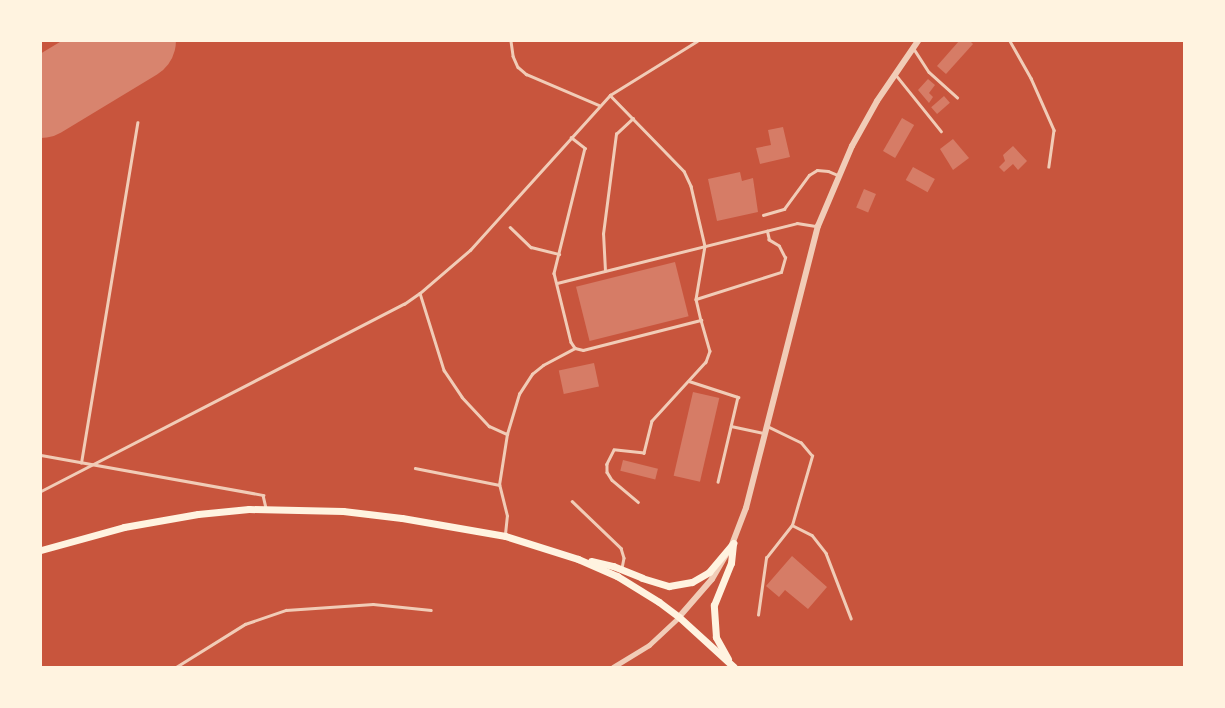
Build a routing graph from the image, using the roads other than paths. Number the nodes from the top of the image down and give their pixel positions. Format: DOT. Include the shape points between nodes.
graph roads {
  1 [pos="512,41"];
  2 [pos="697,41"];
  3 [pos="918,41"];
  4 [pos="1010,41"];
  5 [pos="913,48"];
  6 [pos="896,74"];
  7 [pos="610,95"];
  8 [pos="958,97"];
  9 [pos="600,105"];
  10 [pos="633,118"];
  11 [pos="136,123"];
  12 [pos="941,131"];
  13 [pos="571,137"];
  14 [pos="1049,167"];
  15 [pos="839,176"];
  16 [pos="763,214"];
  17 [pos="818,226"];
  18 [pos="510,227"];
  19 [pos="766,230"];
  20 [pos="705,246"];
  21 [pos="559,254"];
  22 [pos="605,271"];
  23 [pos="557,283"];
  24 [pos="420,294"];
  25 [pos="696,299"];
  26 [pos="701,320"];
  27 [pos="575,348"];
  28 [pos="689,381"];
  29 [pos="731,426"];
  30 [pos="767,426"];
  31 [pos="507,434"];
  32 [pos="765,434"];
  33 [pos="41,455"];
  34 [pos="81,463"];
  35 [pos="90,465"];
  36 [pos="414,468"];
  37 [pos="718,482"];
  38 [pos="499,485"];
  39 [pos="41,491"];
  40 [pos="572,501"];
  41 [pos="638,502"];
  42 [pos="266,510"];
  43 [pos="792,525"];
  44 [pos="505,536"];
  45 [pos="733,543"];
  46 [pos="41,550"];
  47 [pos="578,559"];
  48 [pos="621,570"];
  49 [pos="431,610"];
  50 [pos="758,615"];
  51 [pos="679,617"];
  52 [pos="852,618"];
  53 [pos="733,665"];
  54 [pos="176,667"];
  55 [pos="613,667"];
  1 -- 9 [label="lane" via="513,56 526,74"];
  2 -- 7 [label="lane"];
  3 -- 5 [label="street"];
  4 -- 14 [label="lane" via="1054,130"];
  5 -- 6 [label="street"];
  5 -- 8 [label="lane" via="928,72"];
  6 -- 12 [label="lane"];
  6 -- 15 [label="street" via="852,146"];
  7 -- 9 [label="lane"];
  7 -- 10 [label="lane"];
  9 -- 13 [label="lane"];
  10 -- 20 [label="lane" via="684,171 691,186"];
  10 -- 22 [label="lane" via="616,134 603,234"];
  11 -- 34 [label="lane"];
  13 -- 21 [label="lane" via="585,148"];
  13 -- 24 [label="lane" via="470,250"];
  15 -- 16 [label="lane" via="816,170 784,209"];
  15 -- 17 [label="street"];
  17 -- 19 [label="lane" via="797,223"];
  17 -- 30 [label="street"];
  18 -- 21 [label="lane" via="531,247"];
  19 -- 20 [label="lane"];
  19 -- 25 [label="lane" via="769,240 779,246 785,258 781,272"];
  20 -- 22 [label="lane"];
  20 -- 25 [label="lane"];
  21 -- 23 [label="lane" via="554,274"];
  22 -- 23 [label="lane"];
  23 -- 27 [label="lane"];
  24 -- 31 [label="lane" via="444,370 462,397 489,426"];
  24 -- 35 [label="lane"];
  25 -- 26 [label="lane"];
  26 -- 27 [label="lane" via="584,350"];
  26 -- 28 [label="lane" via="710,351 706,362"];
  27 -- 31 [label="lane" via="542,365 532,374 518,394"];
  28 -- 29 [label="lane" via="738,397"];
  28 -- 41 [label="lane" via="652,421 644,453 614,450 607,464 612,480"];
  29 -- 32 [label="lane"];
  29 -- 37 [label="lane"];
  30 -- 32 [label="street"];
  30 -- 43 [label="lane" via="801,443 812,456"];
  31 -- 38 [label="lane"];
  32 -- 45 [label="street" via="746,508"];
  33 -- 34 [label="lane"];
  34 -- 35 [label="lane"];
  35 -- 39 [label="lane"];
  35 -- 42 [label="lane" via="263,495"];
  36 -- 38 [label="lane"];
  38 -- 44 [label="lane" via="507,516"];
  40 -- 48 [label="lane" via="621,548 624,558"];
  42 -- 44 [label="main road" via="343,511"];
  42 -- 46 [label="main road" via="198,514 124,527"];
  43 -- 50 [label="lane" via="766,558"];
  43 -- 52 [label="lane" via="812,535 826,553"];
  44 -- 47 [label="main road"];
  45 -- 48 [label="main road" via="709,572 692,582 669,586"];
  45 -- 51 [label="street" via="712,578"];
  45 -- 53 [label="main road" via="731,563 714,605 716,637"];
  47 -- 48 [label="main road"];
  47 -- 51 [label="main road" via="617,576"];
  49 -- 54 [label="lane" via="373,604 286,610 245,624"];
  51 -- 53 [label="main road"];
  51 -- 55 [label="street" via="648,645"];
}
